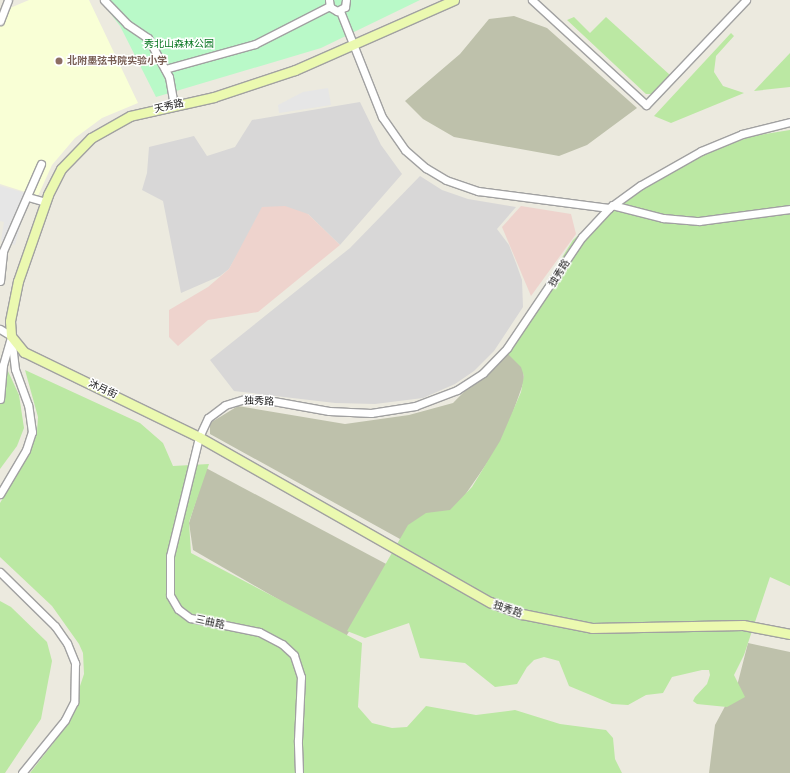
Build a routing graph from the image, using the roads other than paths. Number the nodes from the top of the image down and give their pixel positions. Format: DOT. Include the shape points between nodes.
graph roads {
  1 [pos="8,0"];
  2 [pos="104,0"];
  3 [pos="346,0"];
  4 [pos="454,0"];
  5 [pos="532,0"];
  6 [pos="746,0"];
  7 [pos="330,3"];
  8 [pos="340,11"];
  9 [pos="0,21"];
  10 [pos="353,44"];
  11 [pos="166,69"];
  12 [pos="174,105"];
  13 [pos="790,122"];
  14 [pos="41,164"];
  15 [pos="28,196"];
  16 [pos="45,202"];
  17 [pos="610,207"];
  18 [pos="790,209"];
  19 [pos="0,281"];
  20 [pos="0,329"];
  21 [pos="11,336"];
  22 [pos="0,399"];
  23 [pos="199,437"];
  24 [pos="0,494"];
  25 [pos="0,572"];
  26 [pos="790,634"];
  27 [pos="22,773"];
  28 [pos="300,773"];
  1 -- 9 [label="street"];
  2 -- 11 [label="street" via="127,24 146,36"];
  3 -- 8 [label="street"];
  4 -- 10 [label="main road, 天秀路"];
  5 -- 6 [label="street" via="646,105"];
  7 -- 8 [label="street"];
  7 -- 11 [label="street" via="255,44"];
  8 -- 10 [label="street"];
  10 -- 12 [label="main road, 天秀路" via="254,84"];
  10 -- 17 [label="street" via="371,92 389,128 405,150 432,172 478,191"];
  11 -- 12 [label="street"];
  12 -- 16 [label="main road, 天秀路" via="130,116 91,138 61,169"];
  13 -- 17 [label="street, 独秀路" via="742,134 701,151 652,178"];
  14 -- 15 [label="street"];
  15 -- 16 [label="street"];
  15 -- 19 [label="street" via="3,251"];
  16 -- 21 [label="main road, 天秀路" via="18,281 10,321"];
  17 -- 18 [label="street" via="663,218 699,221"];
  17 -- 23 [label="street, 独秀路" via="582,237 507,348 483,373 457,390 415,406 370,412 330,411 262,399 240,400 213,413"];
  20 -- 21 [label="street"];
  21 -- 22 [label="street" via="3,365"];
  21 -- 23 [label="main road, 沐月街" via="24,352"];
  21 -- 24 [label="street" via="15,369 28,405 32,432 26,450"];
  23 -- 26 [label="main road, 独秀路" via="454,583 490,602 522,614 592,628 743,625"];
  23 -- 28 [label="street, 三曲路" via="170,556 170,595 178,609 190,618 260,632 282,644 294,655 301,677 298,740"];
  25 -- 27 [label="street" via="55,626 67,643 75,663 74,702 65,720"];
}
